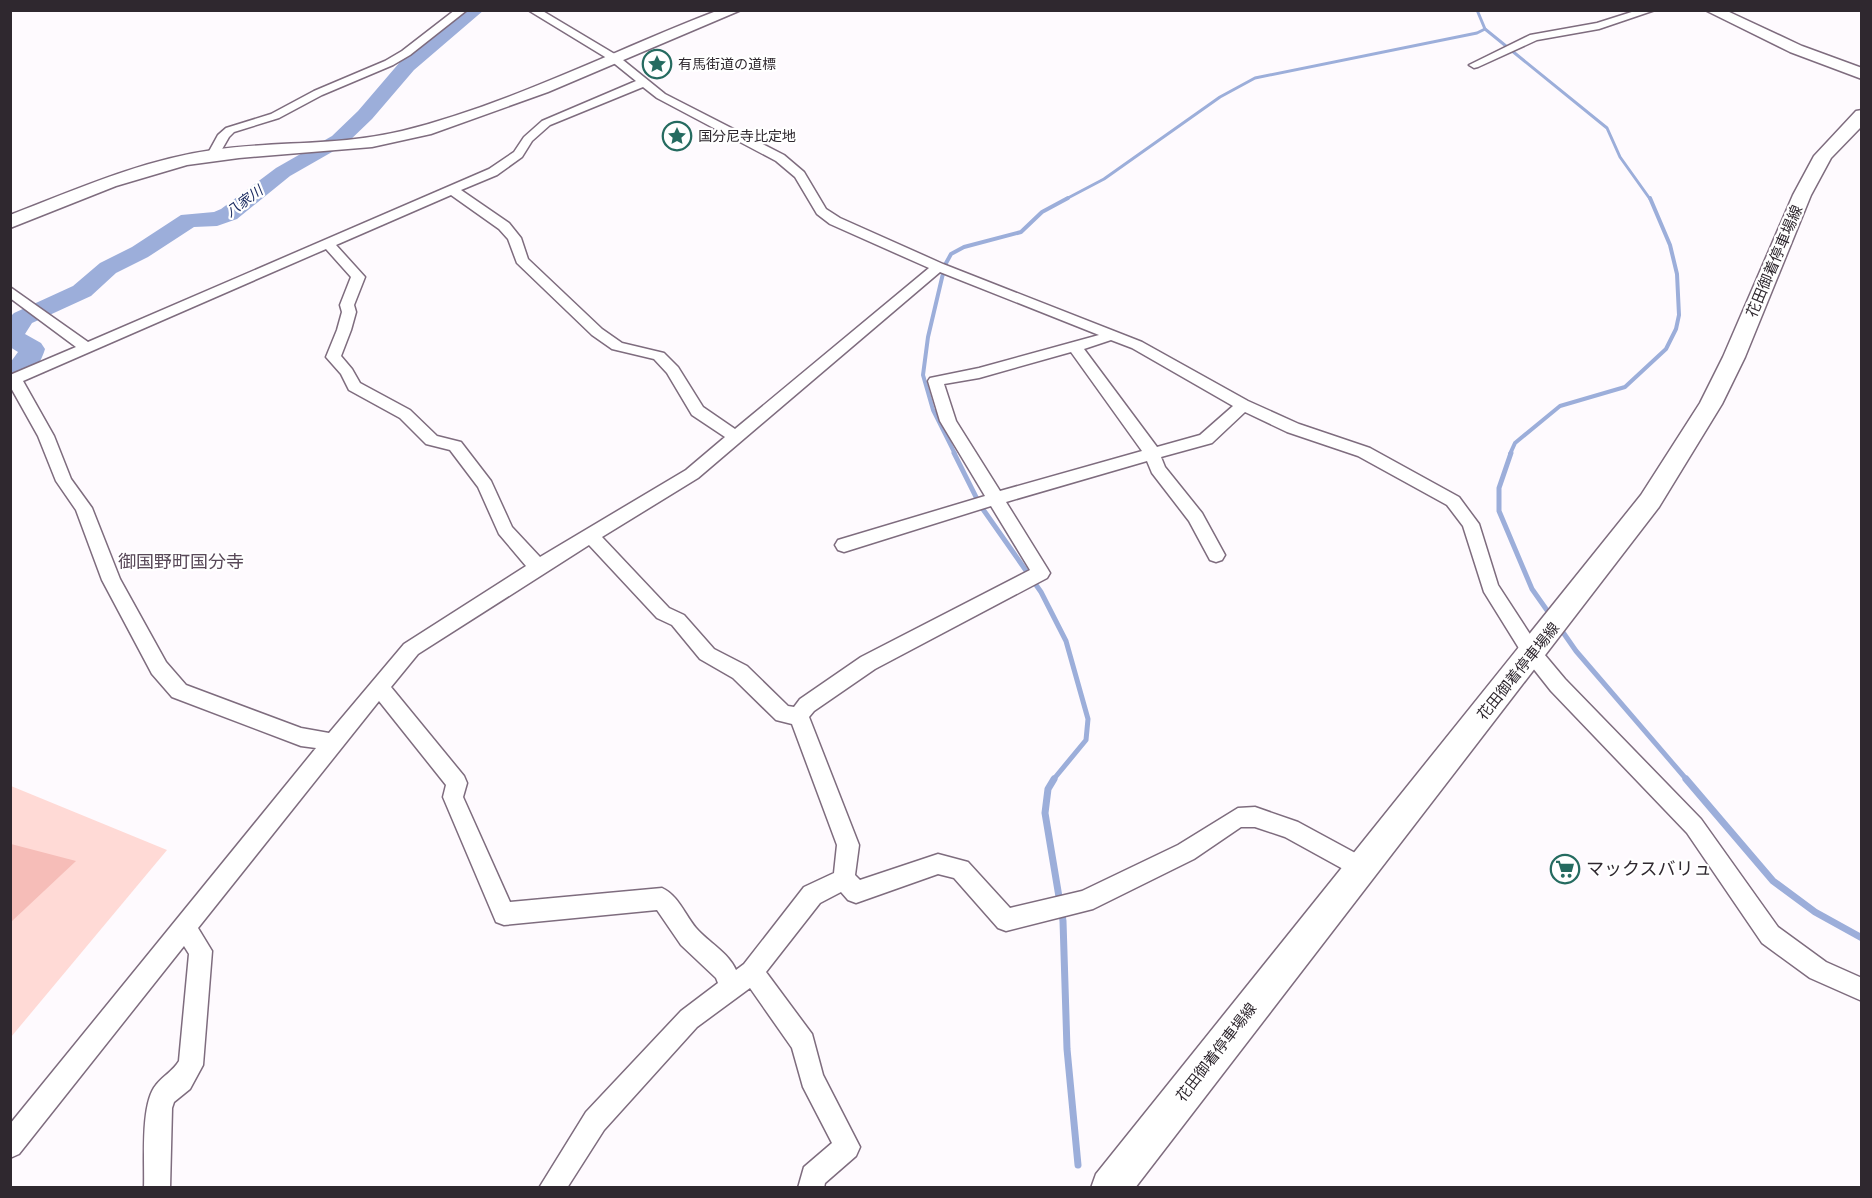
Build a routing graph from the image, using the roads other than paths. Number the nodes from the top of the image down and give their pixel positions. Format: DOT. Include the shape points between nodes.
graph roads {
  1 [pos="462,10"];
  2 [pos="533,10"];
  3 [pos="734,10"];
  4 [pos="1650,10"];
  5 [pos="1712,10"];
  6 [pos="614,58"];
  7 [pos="1474,65"];
  8 [pos="1862,74"];
  9 [pos="644,82"];
  10 [pos="1862,115"];
  11 [pos="213,155"];
  12 [pos="452,190"];
  13 [pos="10,222"];
  14 [pos="328,244"];
  15 [pos="938,267"];
  16 [pos="10,291"];
  17 [pos="1110,334"];
  18 [pos="85,347"];
  19 [pos="1075,347"];
  20 [pos="12,380"];
  21 [pos="1243,405"];
  22 [pos="736,437"];
  23 [pos="1150,455"];
  24 [pos="994,499"];
  25 [pos="590,535"];
  26 [pos="844,545"];
  27 [pos="1216,555"];
  28 [pos="538,567"];
  29 [pos="1546,636"];
  30 [pos="380,688"];
  31 [pos="799,716"];
  32 [pos="333,742"];
  33 [pos="1362,868"];
  34 [pos="844,879"];
  35 [pos="185,928"];
  36 [pos="752,972"];
  37 [pos="731,987"];
  38 [pos="1862,990"];
  39 [pos="10,1145"];
  40 [pos="157,1188"];
  41 [pos="552,1188"];
  42 [pos="811,1188"];
  43 [pos="1110,1188"];
  1 -- 11 [label="street" via="389,63 275,116 230,130"];
  2 -- 6 [label="street"];
  3 -- 6 [label="main road"];
  4 -- 7 [label="street" via="1599,26 1534,37"];
  5 -- 8 [label="main road"];
  6 -- 9 [label="street"];
  6 -- 11 [label="main road" via="423,131 316,149"];
  9 -- 12 [label="street" via="546,123 518,154 493,172"];
  9 -- 15 [label="street" via="662,96 780,158 800,175 821,211 835,222"];
  10 -- 29 [label="main road, 花田御着停車場線" via="1823,156 1802,195 1711,404 1650,501"];
  11 -- 13 [label="main road" via="147,170"];
  12 -- 14 [label="street"];
  12 -- 22 [label="street" via="504,226 514,238 522,260 597,332 616,346 659,356 673,369 696,411"];
  14 -- 18 [label="street"];
  14 -- 28 [label="street" via="358,277 333,357 354,386 405,414 432,440 455,446 485,485 505,530"];
  15 -- 17 [label="street"];
  15 -- 22 [label="street"];
  16 -- 18 [label="street"];
  17 -- 19 [label="street"];
  17 -- 21 [label="street" via="1137,345"];
  18 -- 20 [label="street"];
  19 -- 23 [label="street" via="1148,446"];
  19 -- 24 [label="street" via="935,381 948,421"];
  20 -- 32 [label="street" via="46,436 64,481 84,508 111,580 159,668 179,691 301,737"];
  21 -- 23 [label="street" via="1206,439"];
  21 -- 29 [label="street" via="1293,428 1364,452 1453,501 1471,524 1490,587"];
  22 -- 25 [label="street" via="692,474"];
  23 -- 24 [label="street"];
  23 -- 27 [label="street" via="1196,517"];
  24 -- 26 [label="street"];
  24 -- 31 [label="street" via="1041,573 868,663 807,705"];
  25 -- 28 [label="street"];
  25 -- 31 [label="street" via="663,613 678,620 707,654 740,672 783,714"];
  28 -- 30 [label="street" via="411,649"];
  29 -- 33 [label="main road, 花田御着停車場線"];
  29 -- 38 [label="street" via="1558,685 1694,826 1770,935 1818,970"];
  30 -- 32 [label="street"];
  30 -- 37 [label="street" via="457,783 453,797 504,914 662,899 689,937 724,970"];
  31 -- 34 [label="street" via="848,845"];
  32 -- 35 [label="street"];
  33 -- 34 [label="street" via="1291,829 1255,817 1238,818 1186,852 1085,901 1006,920 960,869 938,864 856,892"];
  33 -- 43 [label="main road, 花田御着停車場線"];
  34 -- 36 [label="street" via="812,895"];
  35 -- 39 [label="street"];
  35 -- 40 [label="street" via="201,951 191,1065 164,1094 159,1108"];
  36 -- 37 [label="street"];
  36 -- 42 [label="street" via="803,1043 812,1078 847,1147 813,1176"];
  37 -- 41 [label="street" via="689,1019 595,1120"];
}
